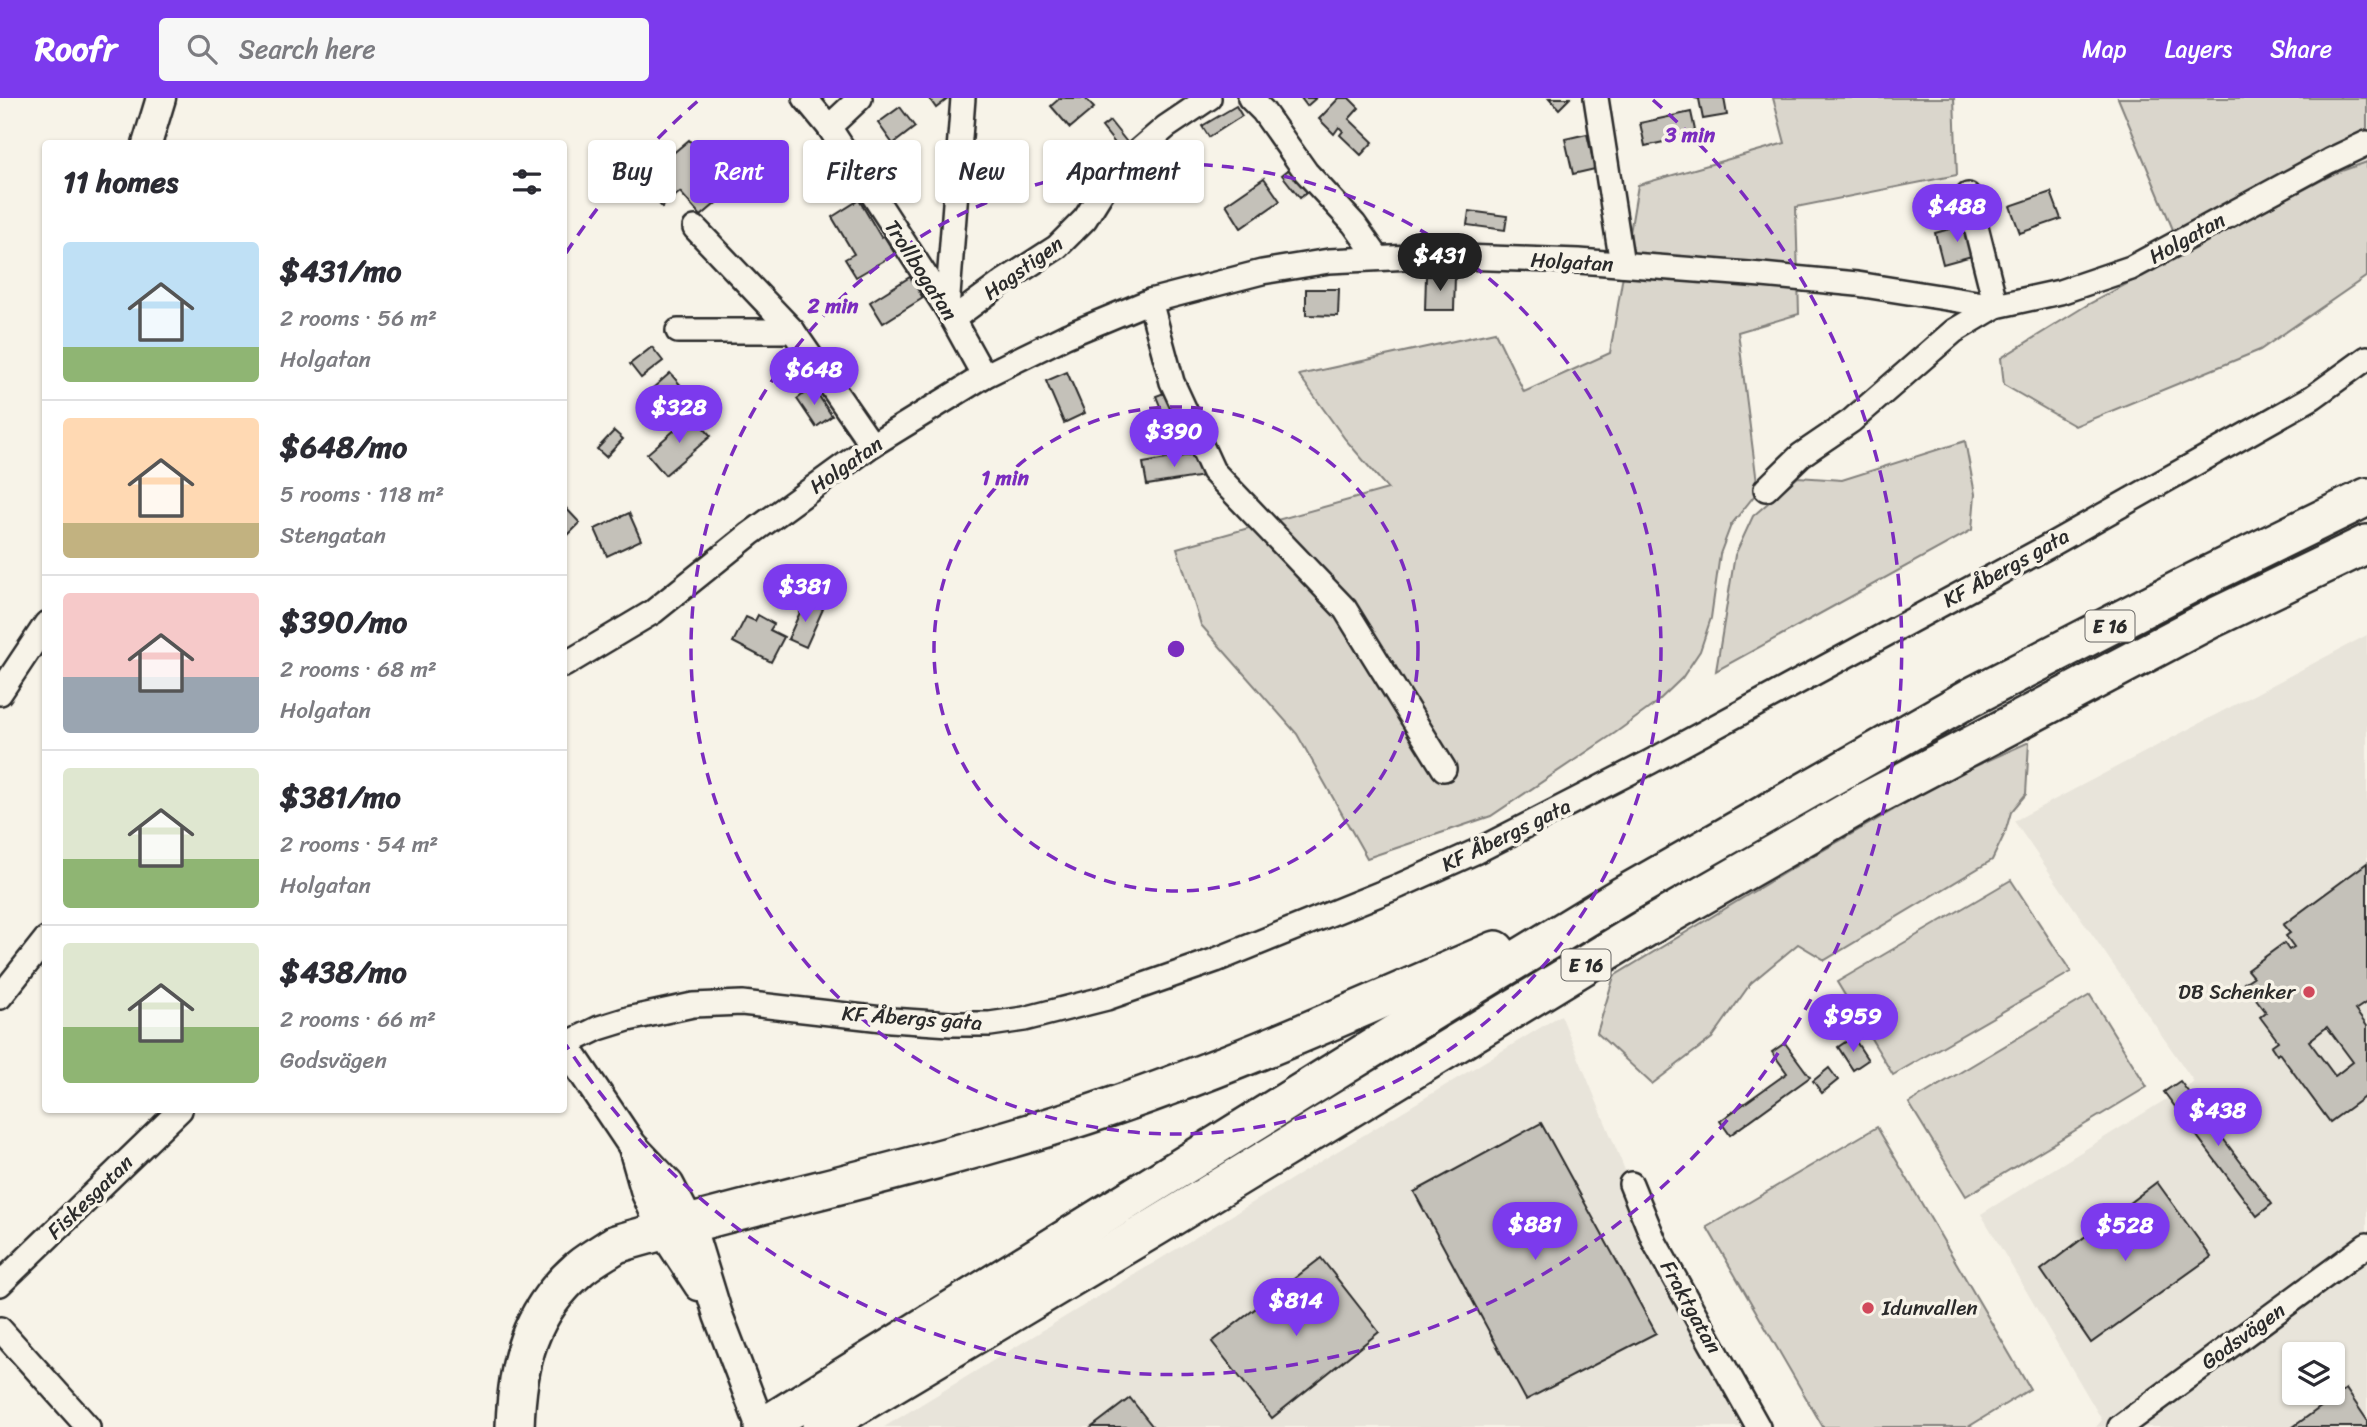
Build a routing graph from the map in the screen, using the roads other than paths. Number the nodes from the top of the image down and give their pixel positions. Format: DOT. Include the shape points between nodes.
graph roads {
  1 [pos="161,98"];
  2 [pos="805,98"];
  3 [pos="860,98"];
  4 [pos="963,98"];
  5 [pos="1209,98"];
  6 [pos="1250,98"];
  7 [pos="1596,98"];
  8 [pos="829,127"];
  9 [pos="148,140"];
  10 [pos="2367,143"];
  11 [pos="1968,195"];
  12 [pos="695,228"];
  13 [pos="1378,258"];
  14 [pos="1622,264"];
  15 [pos="1150,301"];
  16 [pos="1996,306"];
  17 [pos="950,314"];
  18 [pos="678,331"];
  19 [pos="793,331"];
  20 [pos="2367,358"];
  21 [pos="985,376"];
  22 [pos="872,445"];
  23 [pos="1766,489"];
  24 [pos="2367,497"];
  25 [pos="2367,544"];
  26 [pos="42,630"];
  27 [pos="567,663"];
  28 [pos="0,692"];
  29 [pos="1444,769"];
  30 [pos="1620,897"];
  31 [pos="42,944"];
  32 [pos="0,997"];
  33 [pos="567,1043"];
  34 [pos="567,1048"];
  35 [pos="177,1113"];
  36 [pos="1631,1184"];
  37 [pos="677,1227"];
  38 [pos="2367,1245"];
  39 [pos="0,1284"];
  40 [pos="0,1329"];
  41 [pos="821,1416"];
  42 [pos="88,1427"];
  43 [pos="515,1427"];
  44 [pos="762,1427"];
  45 [pos="1758,1427"];
  46 [pos="2120,1427"];
  1 -- 9 [label="street"];
  2 -- 8 [label="street, Trollbogatan"];
  3 -- 8 [label="street"];
  4 -- 17 [label="street"];
  5 -- 17 [label="street, Hagstigen" via="1115,171 1085,219 1058,247"];
  6 -- 13 [label="street"];
  7 -- 14 [label="street"];
  8 -- 17 [label="street, Trollbogatan"];
  10 -- 16 [label="street, Holgatan" via="2132,268 2060,292"];
  11 -- 16 [label="street"];
  12 -- 19 [label="street"];
  13 -- 14 [label="street, Holgatan"];
  13 -- 15 [label="street, Holgatan" via="1262,272"];
  14 -- 16 [label="street, Holgatan" via="1857,284"];
  15 -- 21 [label="street, Holgatan"];
  15 -- 29 [label="street" via="1172,382 1213,471 1345,609"];
  16 -- 23 [label="street, Holgatan" via="1954,331 1862,412 1801,455"];
  17 -- 21 [label="street, Trollbogatan"];
  18 -- 19 [label="street"];
  19 -- 22 [label="street"];
  20 -- 33 [label="street, KF Åbergs gata" via="2313,397 2047,547 1650,762 1475,852 1216,960 1096,1001 990,1024 891,1020 742,1003 693,1005 628,1019"];
  21 -- 22 [label="street, Holgatan"];
  22 -- 27 [label="street, Holgatan" via="653,612"];
  24 -- 30 [label="highway, E 16" via="1971,697"];
  25 -- 41 [label="highway, E 16" via="2211,619 1844,814"];
  26 -- 28 [label="street"];
  30 -- 37 [label="highway" via="1238,1061 1099,1111 905,1168"];
  30 -- 41 [label="highway, E 16" via="1368,1051"];
  31 -- 32 [label="street"];
  34 -- 37 [label="street" via="632,1144 646,1193"];
  35 -- 39 [label="street, Fiskesgatan"];
  36 -- 45 [label="street, Fraktgatan" via="1655,1243"];
  37 -- 43 [label="highway" via="616,1244 561,1286 526,1343"];
  37 -- 44 [label="street"];
  38 -- 46 [label="street, Godsvägen"];
  40 -- 42 [label="street"];
  41 -- 44 [label="highway, E 16"];
}
